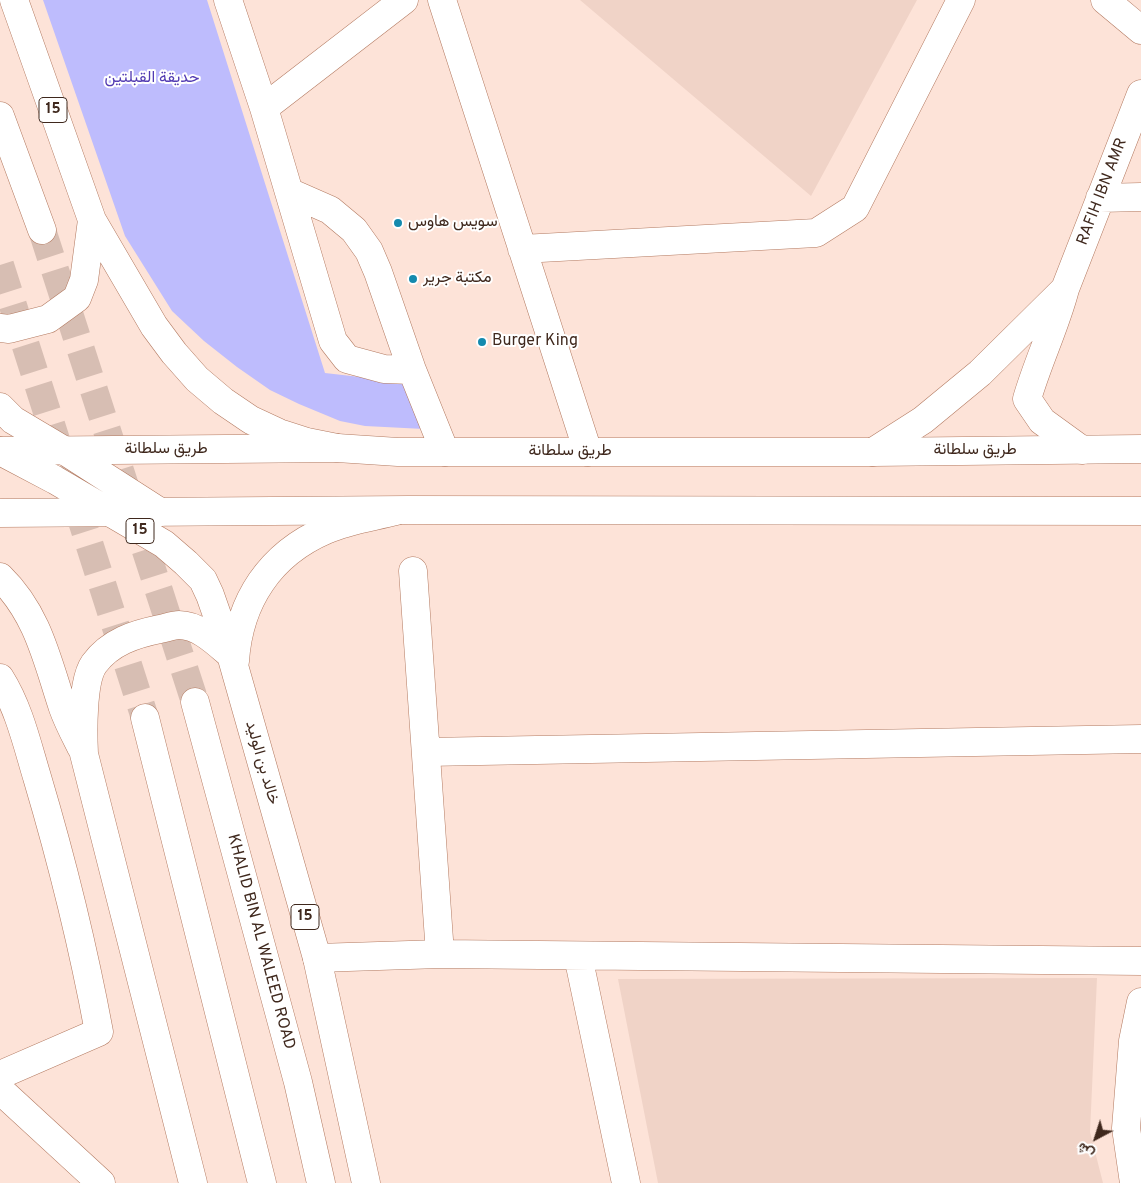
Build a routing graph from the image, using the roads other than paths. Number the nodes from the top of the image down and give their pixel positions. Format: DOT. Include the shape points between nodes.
graph roads {
  1 [pos="14,0"];
  2 [pos="228,0"];
  3 [pos="404,0"];
  4 [pos="442,0"];
  5 [pos="961,0"];
  6 [pos="1105,0"];
  7 [pos="1141,30"];
  8 [pos="1141,94"];
  9 [pos="264,108"];
  10 [pos="0,116"];
  11 [pos="289,192"];
  12 [pos="1141,197"];
  13 [pos="1100,198"];
  14 [pos="92,220"];
  15 [pos="42,230"];
  16 [pos="522,249"];
  17 [pos="1065,288"];
  18 [pos="0,328"];
  19 [pos="412,370"];
  20 [pos="0,407"];
  21 [pos="337,448"];
  22 [pos="1141,449"];
  23 [pos="1082,450"];
  24 [pos="0,451"];
  25 [pos="65,451"];
  26 [pos="445,452"];
  27 [pos="588,452"];
  28 [pos="873,452"];
  29 [pos="396,511"];
  30 [pos="1141,511"];
  31 [pos="160,512"];
  32 [pos="0,513"];
  33 [pos="109,513"];
  34 [pos="413,571"];
  35 [pos="0,577"];
  36 [pos="233,661"];
  37 [pos="0,678"];
  38 [pos="196,702"];
  39 [pos="145,718"];
  40 [pos="1141,739"];
  41 [pos="84,747"];
  42 [pos="426,752"];
  43 [pos="440,954"];
  44 [pos="578,956"];
  45 [pos="317,958"];
  46 [pos="1141,961"];
  47 [pos="1141,1002"];
  48 [pos="0,1075"];
  49 [pos="0,1090"];
  50 [pos="101,1183"];
  51 [pos="193,1183"];
  52 [pos="262,1183"];
  53 [pos="321,1183"];
  54 [pos="366,1183"];
  55 [pos="626,1183"];
  56 [pos="1134,1183"];
  1 -- 14 [label="main road, 15"];
  2 -- 9 [label="main road"];
  3 -- 9 [label="main road"];
  4 -- 16 [label="main road"];
  5 -- 16 [label="main road" via="855,208 816,233"];
  6 -- 7 [label="main road"];
  8 -- 13 [label="main road, RAFIH IBN AMR"];
  9 -- 11 [label="main road"];
  10 -- 15 [label="main road"];
  11 -- 19 [label="main road" via="330,210 354,230 369,251"];
  11 -- 19 [label="main road" via="333,341 347,359 384,369"];
  12 -- 13 [label="main road"];
  13 -- 17 [label="main road, RAFIH IBN AMR"];
  14 -- 18 [label="main road" via="84,280 77,298 48,319 9,329"];
  14 -- 21 [label="main road" via="154,326 197,379 251,420 279,433"];
  16 -- 27 [label="main road"];
  17 -- 23 [label="main road, RAFIH IBN AMR" via="1058,317 1034,372 1027,398 1042,421"];
  17 -- 28 [label="main road" via="980,373 923,420"];
  19 -- 26 [label="main road"];
  20 -- 25 [label="main road, 15" via="13,420"];
  21 -- 25 [label="main road, طريق سلطانة"];
  21 -- 26 [label="main road, طريق سلطانة"];
  22 -- 23 [label="main road, طريق سلطانة"];
  23 -- 28 [label="main road, طريق سلطانة"];
  24 -- 25 [label="main road, طريق سلطانة"];
  24 -- 33 [label="main road, خالد بن الوليد / 15"];
  25 -- 31 [label="main road, 15"];
  26 -- 27 [label="main road, طريق سلطانة"];
  27 -- 28 [label="main road, طريق سلطانة"];
  29 -- 30 [label="main road"];
  29 -- 31 [label="main road"];
  29 -- 36 [label="main road" via="328,529 308,538 275,564 250,600 241,622"];
  31 -- 33 [label="main road"];
  32 -- 33 [label="main road"];
  33 -- 36 [label="main road, خالد بن الوليد / 15" via="164,544 203,580"];
  34 -- 42 [label="main road"];
  35 -- 41 [label="main road" via="27,609 47,656 64,710"];
  36 -- 41 [label="main road" via="213,639 196,629 179,625 141,633 114,645 94,664 88,680"];
  36 -- 45 [label="main road, خالد بن الوليد / 15"];
  37 -- 48 [label="main road" via="15,705 59,850 85,956 99,1032"];
  38 -- 53 [label="main road, KHALID BIN AL WALEED ROAD" via="298,1082"];
  39 -- 52 [label="main road"];
  40 -- 42 [label="main road"];
  41 -- 51 [label="main road"];
  42 -- 43 [label="main road"];
  43 -- 44 [label="main road"];
  43 -- 45 [label="main road"];
  44 -- 46 [label="main road"];
  44 -- 55 [label="main road"];
  45 -- 54 [label="main road, خالد بن الوليد / 15"];
  47 -- 56 [label="main road" via="1133,1041 1126,1128"];
  49 -- 50 [label="main road"];
}
